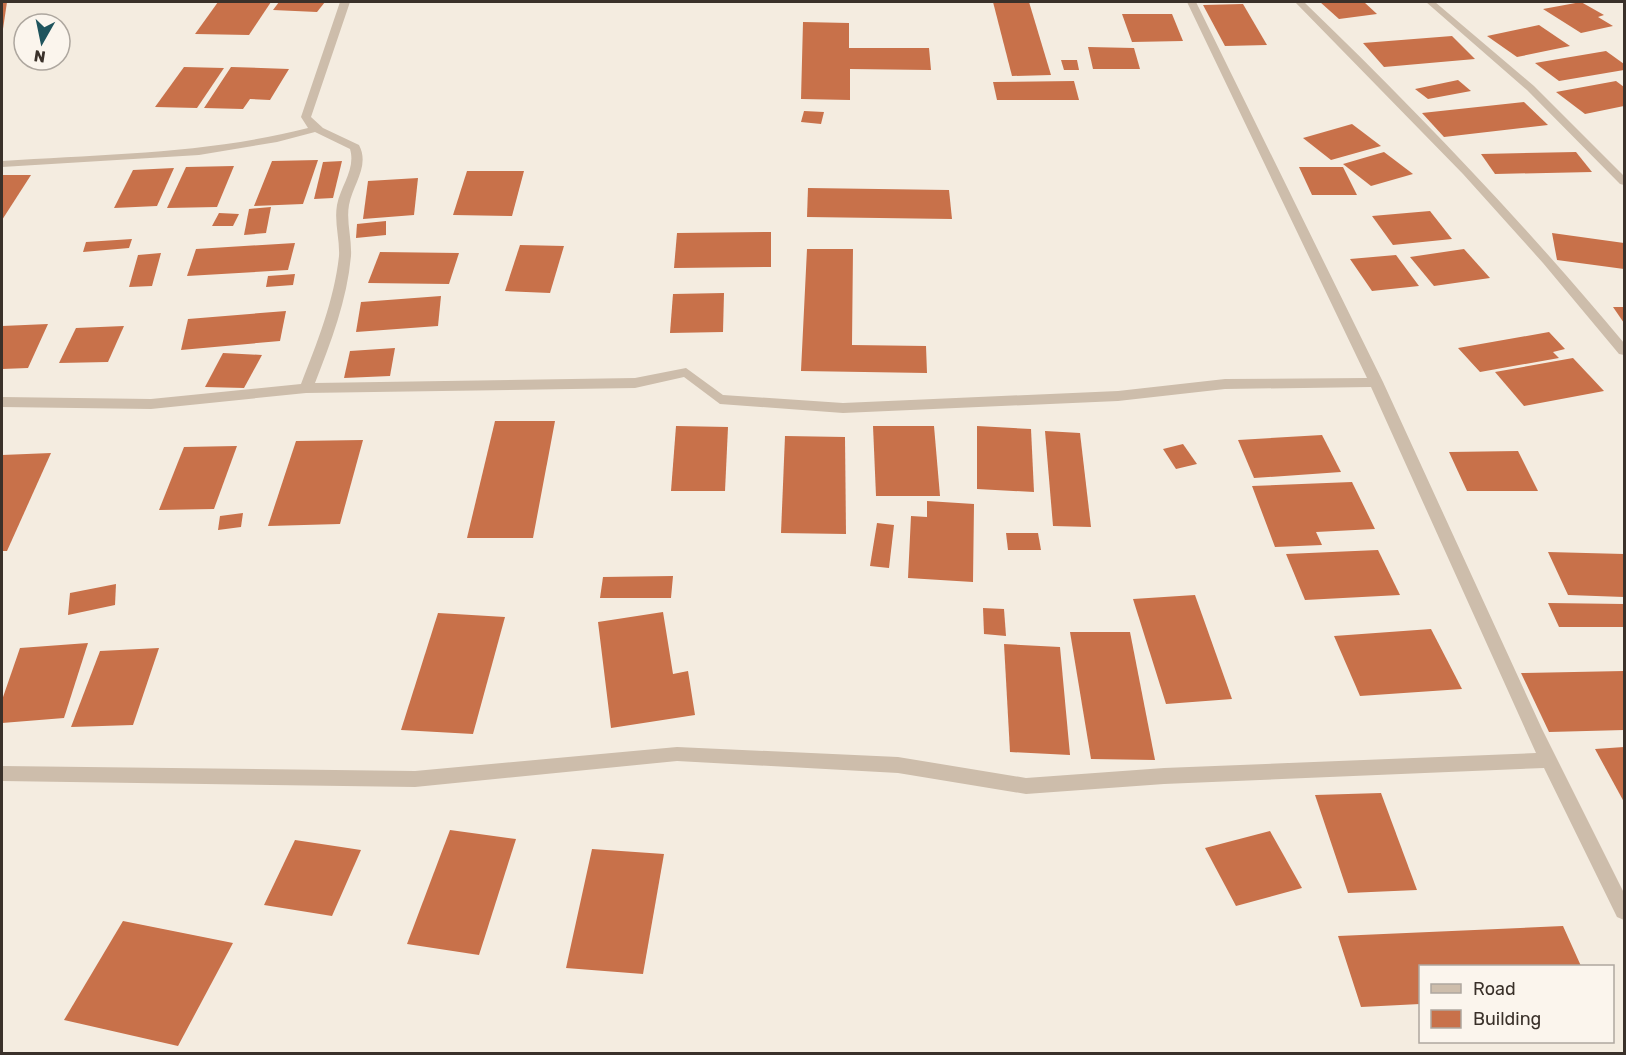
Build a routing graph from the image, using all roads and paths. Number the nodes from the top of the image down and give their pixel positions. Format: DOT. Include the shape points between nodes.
graph roads {
  1 [pos="345,2"];
  2 [pos="1192,2"];
  3 [pos="1299,2"];
  4 [pos="1430,2"];
  5 [pos="315,129"];
  6 [pos="2,164"];
  7 [pos="1624,182"];
  8 [pos="1624,351"];
  9 [pos="1376,382"];
  10 [pos="306,388"];
  11 [pos="2,402"];
  12 [pos="1550,760"];
  13 [pos="2,774"];
  14 [pos="1624,911"];
  1 -- 5 [label="street" via="306,117"];
  2 -- 9 [label="street"];
  3 -- 8 [label="street" via="1387,87 1562,277"];
  4 -- 7 [label="street" via="1493,52"];
  5 -- 6 [label="street" via="282,139 144,158"];
  5 -- 10 [label="street" via="355,147 359,160 343,206 345,254 335,308"];
  9 -- 10 [label="street" via="1225,384 1118,396 843,408 720,399 686,372 635,383"];
  9 -- 12 [label="street"];
  10 -- 11 [label="street" via="152,404"];
  12 -- 13 [label="street" via="1164,776 1026,786 898,765 677,754 415,779"];
  12 -- 14 [label="street"];
}
